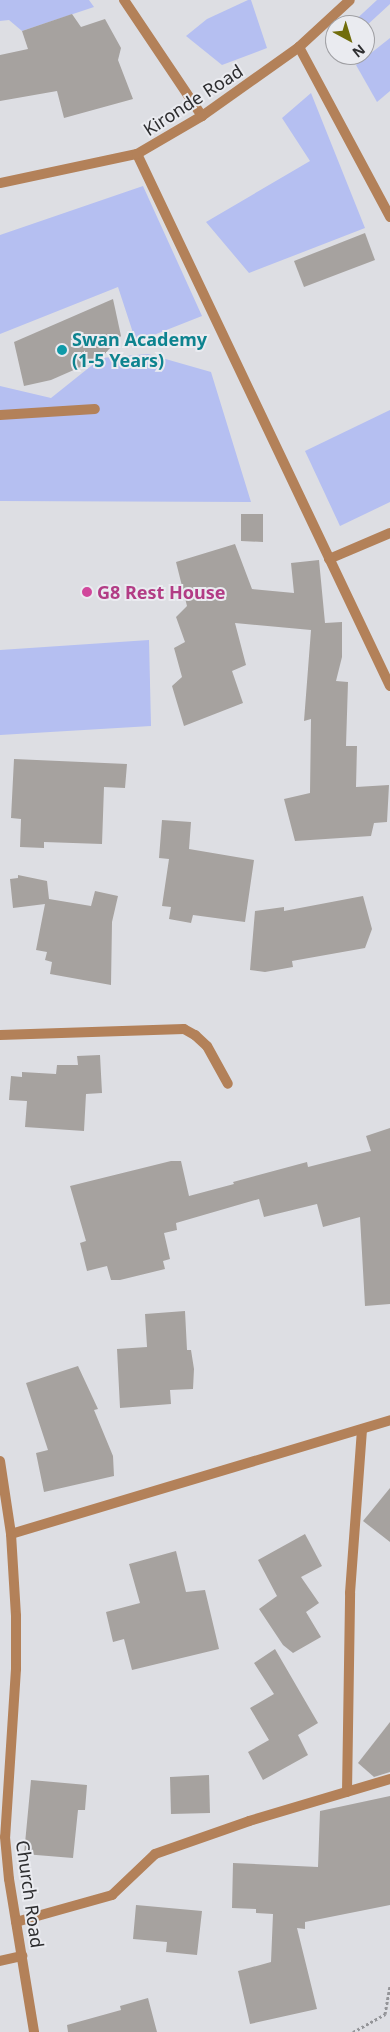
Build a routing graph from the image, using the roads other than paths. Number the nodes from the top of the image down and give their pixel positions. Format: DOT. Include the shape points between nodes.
graph roads {
  1 [pos="124,0"];
  2 [pos="350,0"];
  3 [pos="300,47"];
  4 [pos="202,116"];
  5 [pos="137,154"];
  6 [pos="0,184"];
  7 [pos="390,217"];
  8 [pos="95,409"];
  9 [pos="0,415"];
  10 [pos="390,533"];
  11 [pos="329,559"];
  12 [pos="390,686"];
  13 [pos="0,1035"];
  14 [pos="228,1084"];
  15 [pos="390,1420"];
  16 [pos="362,1429"];
  17 [pos="0,1461"];
  18 [pos="12,1534"];
  19 [pos="390,1779"];
  20 [pos="347,1792"];
  21 [pos="16,1922"];
  22 [pos="22,1956"];
  23 [pos="0,1961"];
  24 [pos="34,2032"];
  1 -- 4 [label="street"];
  2 -- 3 [label="street, Kironde Road"];
  3 -- 4 [label="street, Kironde Road"];
  3 -- 7 [label="street"];
  4 -- 5 [label="street, Kironde Road"];
  5 -- 6 [label="street, Kironde Road"];
  5 -- 11 [label="street"];
  8 -- 9 [label="street"];
  10 -- 11 [label="street"];
  11 -- 12 [label="street"];
  13 -- 14 [label="street" via="184,1029 207,1046"];
  15 -- 16 [label="street"];
  16 -- 18 [label="street"];
  16 -- 20 [label="street" via="350,1594"];
  17 -- 18 [label="street, Church Road"];
  18 -- 21 [label="street, Church Road" via="16,1669 5,1838"];
  19 -- 20 [label="street"];
  20 -- 21 [label="street" via="249,1821 155,1854 112,1895"];
  21 -- 22 [label="street, Church Road"];
  22 -- 23 [label="street"];
  22 -- 24 [label="street, Church Road"];
}
